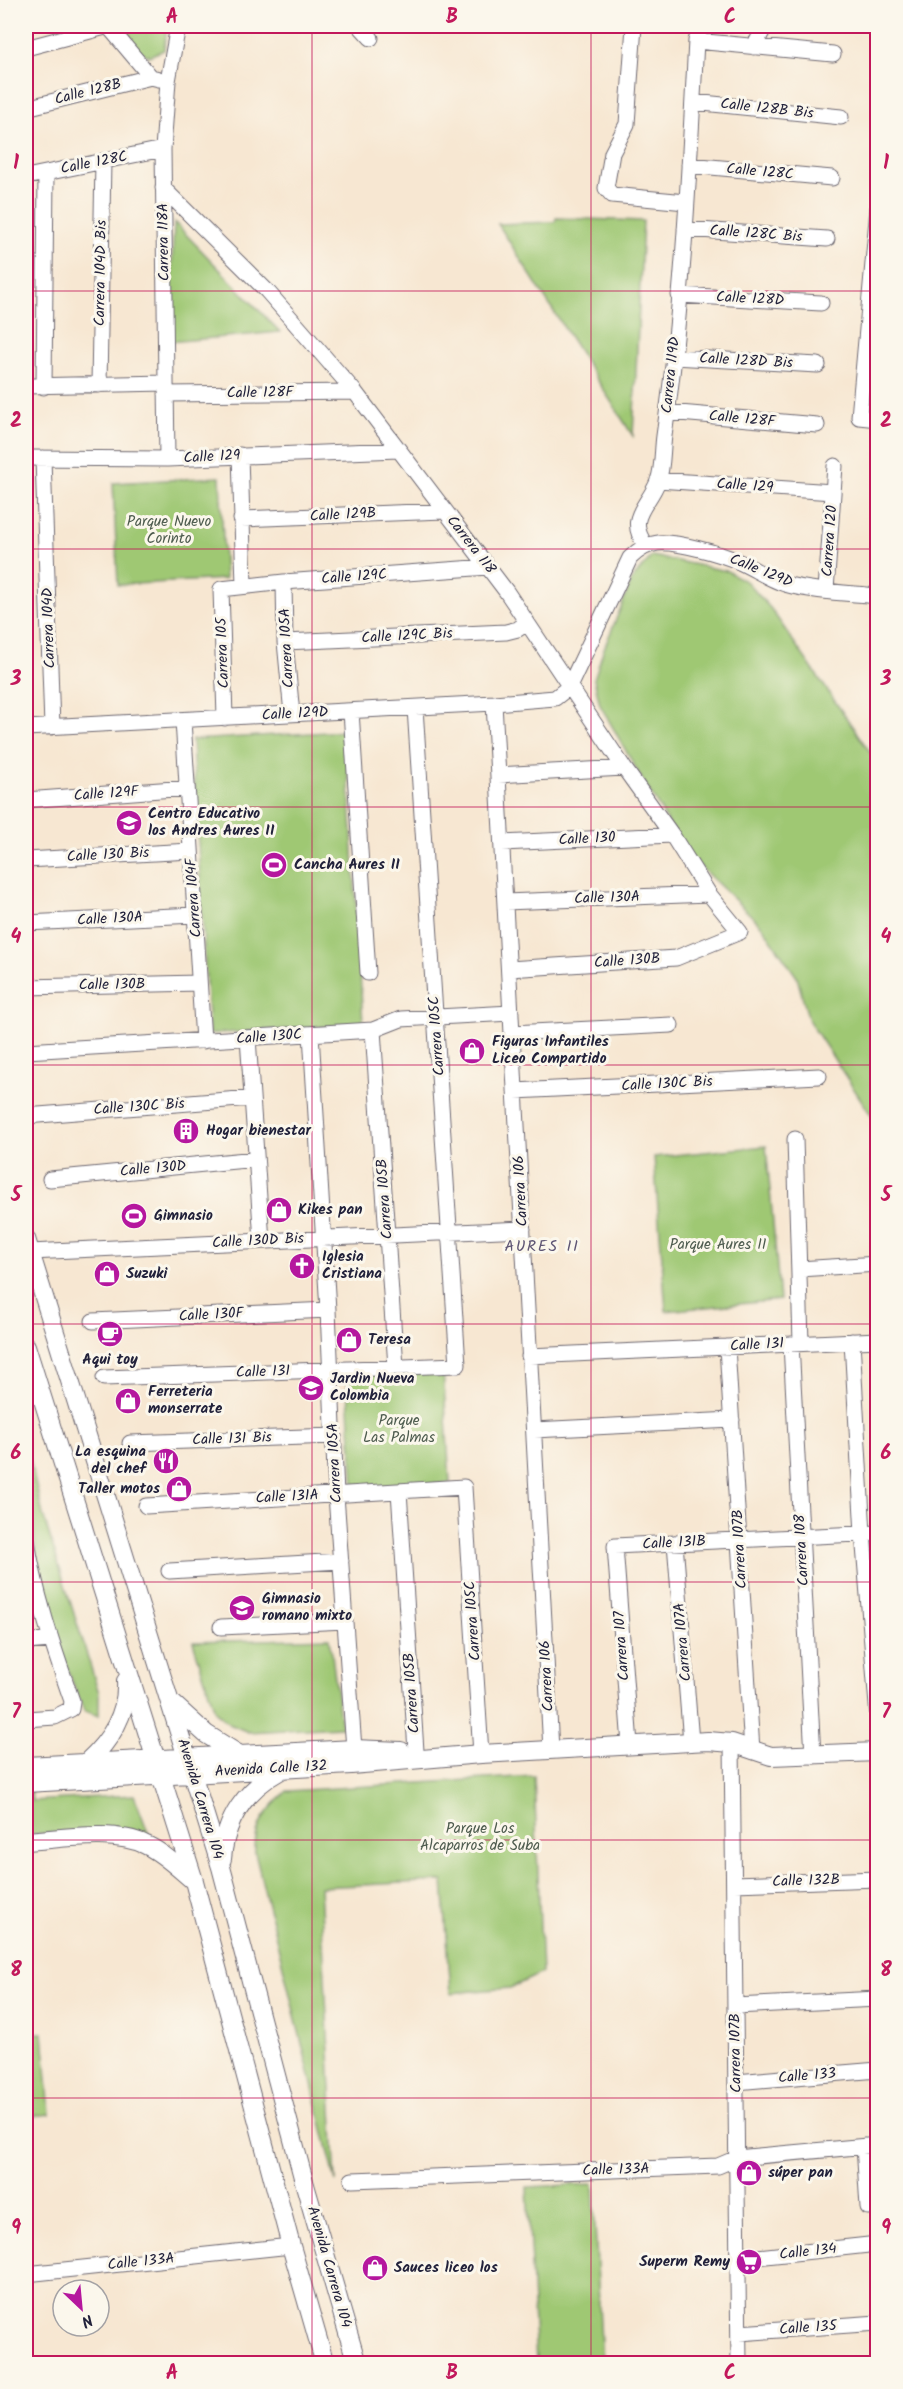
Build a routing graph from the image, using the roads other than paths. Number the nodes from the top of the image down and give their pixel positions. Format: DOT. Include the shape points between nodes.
graph roads {
  1 [pos="108,26"];
  2 [pos="178,26"];
  3 [pos="360,26"];
  4 [pos="633,26"];
  5 [pos="701,26"];
  6 [pos="765,26"];
  7 [pos="371,38"];
  8 [pos="696,41"];
  9 [pos="754,47"];
  10 [pos="26,48"];
  11 [pos="834,54"];
  12 [pos="151,77"];
  13 [pos="168,81"];
  14 [pos="693,102"];
  15 [pos="26,108"];
  16 [pos="841,117"];
  17 [pos="163,149"];
  18 [pos="103,161"];
  19 [pos="688,165"];
  20 [pos="46,173"];
  21 [pos="26,177"];
  22 [pos="832,178"];
  23 [pos="163,188"];
  24 [pos="686,202"];
  25 [pos="877,208"];
  26 [pos="685,228"];
  27 [pos="827,238"];
  28 [pos="679,295"];
  29 [pos="821,303"];
  30 [pos="674,357"];
  31 [pos="818,365"];
  32 [pos="99,385"];
  33 [pos="26,386"];
  34 [pos="44,387"];
  35 [pos="166,389"];
  36 [pos="355,392"];
  37 [pos="668,412"];
  38 [pos="878,419"];
  39 [pos="817,425"];
  40 [pos="398,450"];
  41 [pos="240,455"];
  42 [pos="26,458"];
  43 [pos="43,458"];
  44 [pos="167,459"];
  45 [pos="835,466"];
  46 [pos="658,480"];
  47 [pos="833,492"];
  48 [pos="444,511"];
  49 [pos="241,519"];
  50 [pos="646,546"];
  51 [pos="488,567"];
  52 [pos="284,582"];
  53 [pos="244,585"];
  54 [pos="221,589"];
  55 [pos="826,590"];
  56 [pos="878,596"];
  57 [pos="527,622"];
  58 [pos="285,642"];
  59 [pos="566,691"];
  60 [pos="494,704"];
  61 [pos="415,708"];
  62 [pos="351,711"];
  63 [pos="292,714"];
  64 [pos="225,718"];
  65 [pos="183,720"];
  66 [pos="52,727"];
  67 [pos="26,728"];
  68 [pos="624,768"];
  69 [pos="498,775"];
  70 [pos="187,788"];
  71 [pos="26,800"];
  72 [pos="672,835"];
  73 [pos="502,843"];
  74 [pos="191,851"];
  75 [pos="26,860"];
  76 [pos="709,894"];
  77 [pos="505,902"];
  78 [pos="195,915"];
  79 [pos="26,923"];
  80 [pos="740,932"];
  81 [pos="509,969"];
  82 [pos="368,974"];
  83 [pos="199,983"];
  84 [pos="26,987"];
  85 [pos="511,1013"];
  86 [pos="436,1017"];
  87 [pos="671,1025"];
  88 [pos="373,1030"];
  89 [pos="512,1033"];
  90 [pos="311,1034"];
  91 [pos="248,1038"];
  92 [pos="203,1041"];
  93 [pos="26,1052"];
  94 [pos="819,1076"];
  95 [pos="515,1091"];
  96 [pos="252,1098"];
  97 [pos="26,1116"];
  98 [pos="795,1139"];
  99 [pos="256,1159"];
  100 [pos="50,1179"];
  101 [pos="523,1229"];
  102 [pos="450,1233"];
  103 [pos="387,1236"];
  104 [pos="324,1239"];
  105 [pos="262,1241"];
  106 [pos="28,1245"];
  107 [pos="878,1264"];
  108 [pos="799,1269"];
  109 [pos="328,1310"];
  110 [pos="93,1321"];
  111 [pos="878,1340"];
  112 [pos="852,1341"];
  113 [pos="796,1343"];
  114 [pos="26,1346"];
  115 [pos="728,1347"];
  116 [pos="530,1356"];
  117 [pos="458,1365"];
  118 [pos="396,1367"];
  119 [pos="331,1370"];
  120 [pos="104,1378"];
  121 [pos="732,1420"];
  122 [pos="534,1430"];
  123 [pos="334,1436"];
  124 [pos="130,1443"];
  125 [pos="464,1487"];
  126 [pos="399,1491"];
  127 [pos="336,1495"];
  128 [pos="146,1506"];
  129 [pos="870,1533"];
  130 [pos="26,1534"];
  131 [pos="801,1537"];
  132 [pos="740,1540"];
  133 [pos="675,1543"];
  134 [pos="615,1546"];
  135 [pos="340,1561"];
  136 [pos="169,1571"];
  137 [pos="30,1583"];
  138 [pos="345,1621"];
  139 [pos="222,1628"];
  140 [pos="51,1640"];
  141 [pos="26,1642"];
  142 [pos="126,1667"];
  143 [pos="170,1700"];
  144 [pos="878,1718"];
  145 [pos="26,1719"];
  146 [pos="691,1742"];
  147 [pos="732,1743"];
  148 [pos="630,1745"];
  149 [pos="354,1749"];
  150 [pos="551,1750"];
  151 [pos="416,1751"];
  152 [pos="752,1751"];
  153 [pos="878,1752"];
  154 [pos="238,1754"];
  155 [pos="481,1754"];
  156 [pos="813,1756"];
  157 [pos="87,1762"];
  158 [pos="190,1765"];
  159 [pos="26,1766"];
  160 [pos="157,1767"];
  161 [pos="285,1768"];
  162 [pos="26,1783"];
  163 [pos="26,1841"];
  164 [pos="221,1867"];
  165 [pos="878,1879"];
  166 [pos="194,1881"];
  167 [pos="734,1884"];
  168 [pos="878,1999"];
  169 [pos="735,2006"];
  170 [pos="878,2070"];
  171 [pos="736,2082"];
  172 [pos="871,2146"];
  173 [pos="737,2158"];
  174 [pos="352,2180"];
  175 [pos="868,2207"];
  176 [pos="878,2244"];
  177 [pos="291,2246"];
  178 [pos="738,2259"];
  179 [pos="26,2274"];
  180 [pos="878,2323"];
  181 [pos="739,2333"];
  182 [pos="325,2364"];
  183 [pos="357,2364"];
  184 [pos="739,2364"];
  1 -- 10 [label="street"];
  1 -- 12 [label="street"];
  2 -- 13 [label="street, Carrera 118A"];
  3 -- 7 [label="street"];
  4 -- 24 [label="street" via="627,124 612,153 606,188 612,195"];
  5 -- 8 [label="street, Carrera 119D"];
  6 -- 9 [label="street"];
  8 -- 9 [label="street"];
  8 -- 14 [label="street, Carrera 119D"];
  9 -- 11 [label="street"];
  12 -- 13 [label="street"];
  12 -- 15 [label="street, Calle 128B"];
  13 -- 17 [label="street, Carrera 118A"];
  14 -- 16 [label="street, Calle 128B Bis"];
  14 -- 19 [label="street, Carrera 119D"];
  17 -- 18 [label="street, Calle 128C"];
  17 -- 23 [label="street, Carrera 118A"];
  18 -- 20 [label="street, Calle 128C"];
  18 -- 32 [label="street, Carrera 104D Bis"];
  19 -- 22 [label="street, Calle 128C"];
  19 -- 24 [label="street, Carrera 119D"];
  20 -- 21 [label="street, Calle 128C"];
  20 -- 34 [label="street"];
  23 -- 35 [label="street, Carrera 118A"];
  23 -- 36 [label="street, Carrera 118" via="267,291"];
  24 -- 26 [label="street, Carrera 119D"];
  25 -- 38 [label="street" via="859,417"];
  26 -- 27 [label="street, Calle 128C Bis"];
  26 -- 28 [label="street, Carrera 119D"];
  28 -- 29 [label="street, Calle 128D"];
  28 -- 30 [label="street, Carrera 119D"];
  30 -- 31 [label="street, Calle 128D Bis"];
  30 -- 37 [label="street, Carrera 119D"];
  32 -- 34 [label="street, Calle 128F"];
  32 -- 35 [label="street, Calle 128F"];
  33 -- 34 [label="street, Calle 128F"];
  35 -- 36 [label="street, Calle 128F"];
  35 -- 44 [label="street, Carrera 118A"];
  36 -- 40 [label="street, Carrera 118"];
  37 -- 39 [label="street, Calle 128F"];
  37 -- 46 [label="street, Carrera 119D"];
  40 -- 41 [label="street, Calle 129"];
  40 -- 48 [label="street, Carrera 118"];
  41 -- 44 [label="street, Calle 129"];
  41 -- 49 [label="street"];
  42 -- 43 [label="street, Calle 129"];
  43 -- 44 [label="street, Calle 129"];
  43 -- 66 [label="street, Carrera 104D"];
  45 -- 47 [label="street, Carrera 120"];
  46 -- 47 [label="street, Calle 129"];
  46 -- 50 [label="street, Carrera 119D" via="636,525"];
  47 -- 55 [label="street, Carrera 120"];
  48 -- 49 [label="street, Calle 129B"];
  48 -- 51 [label="street, Carrera 118"];
  49 -- 53 [label="street"];
  50 -- 55 [label="street, Calle 129D" via="667,543 711,553 738,561 785,584"];
  50 -- 59 [label="street" via="625,566"];
  51 -- 52 [label="street, Calle 129C"];
  51 -- 57 [label="street, Carrera 118"];
  52 -- 53 [label="street, Calle 129C"];
  52 -- 58 [label="street, Carrera 105A"];
  53 -- 54 [label="street, Calle 129C"];
  54 -- 64 [label="street, Carrera 105"];
  55 -- 56 [label="street, Calle 129D"];
  57 -- 58 [label="street, Calle 129C Bis" via="506,632"];
  57 -- 59 [label="street, Carrera 118"];
  58 -- 63 [label="street, Carrera 105A"];
  59 -- 60 [label="street, Calle 129D" via="555,698"];
  59 -- 68 [label="street, Carrera 118"];
  60 -- 61 [label="street, Calle 129D"];
  60 -- 69 [label="street, Carrera 106"];
  61 -- 62 [label="street, Calle 129D"];
  61 -- 86 [label="street, Carrera 105C"];
  62 -- 63 [label="street, Calle 129D"];
  62 -- 82 [label="street"];
  63 -- 64 [label="street, Calle 129D"];
  64 -- 65 [label="street, Calle 129D"];
  65 -- 66 [label="street, Calle 129D"];
  65 -- 70 [label="street, Carrera 104F"];
  66 -- 67 [label="street, Calle 129D"];
  68 -- 69 [label="street"];
  68 -- 72 [label="street, Carrera 118"];
  69 -- 73 [label="street, Carrera 106"];
  70 -- 71 [label="street, Calle 129F"];
  70 -- 74 [label="street, Carrera 104F"];
  72 -- 73 [label="street, Calle 130"];
  72 -- 76 [label="street, Carrera 118"];
  73 -- 77 [label="street, Carrera 106"];
  74 -- 75 [label="street, Calle 130 Bis"];
  74 -- 78 [label="street, Carrera 104F"];
  76 -- 77 [label="street, Calle 130A"];
  76 -- 80 [label="street, Carrera 118"];
  77 -- 81 [label="street, Carrera 106"];
  78 -- 79 [label="street, Calle 130A"];
  78 -- 83 [label="street, Carrera 104F"];
  80 -- 81 [label="street, Calle 130B" via="676,958"];
  81 -- 85 [label="street, Carrera 106"];
  83 -- 84 [label="street, Calle 130B"];
  83 -- 92 [label="street, Carrera 104F"];
  85 -- 86 [label="street, Calle 130C"];
  85 -- 89 [label="street, Carrera 106"];
  86 -- 88 [label="street, Calle 130C" via="401,1019"];
  86 -- 102 [label="street, Carrera 105C"];
  87 -- 89 [label="street"];
  88 -- 90 [label="street, Calle 130C"];
  88 -- 103 [label="street, Carrera 105B"];
  89 -- 95 [label="street, Carrera 106"];
  90 -- 91 [label="street, Calle 130C"];
  90 -- 104 [label="street, Carrera 105A"];
  91 -- 92 [label="street, Calle 130C"];
  91 -- 96 [label="street"];
  92 -- 93 [label="street, Calle 130C"];
  94 -- 95 [label="street, Calle 130C Bis"];
  95 -- 101 [label="street, Carrera 106"];
  96 -- 97 [label="street, Calle 130C Bis"];
  96 -- 99 [label="street"];
  98 -- 108 [label="street, Carrera 108"];
  99 -- 100 [label="street, Calle 130D"];
  99 -- 105 [label="street"];
  101 -- 102 [label="street, Calle 130D Bis"];
  101 -- 116 [label="street, Carrera 106"];
  102 -- 103 [label="street, Calle 130D Bis"];
  102 -- 117 [label="street, Carrera 105C"];
  103 -- 104 [label="street, Calle 130D Bis"];
  103 -- 118 [label="street, Carrera 105B"];
  104 -- 105 [label="street, Calle 130D Bis"];
  104 -- 109 [label="street, Carrera 105A"];
  105 -- 106 [label="street, Calle 130D Bis"];
  106 -- 143 [label="main road, Avenida Carrera 104"];
  107 -- 108 [label="street"];
  108 -- 113 [label="street, Carrera 108"];
  109 -- 110 [label="street, Calle 130F"];
  109 -- 119 [label="street, Carrera 105A"];
  111 -- 112 [label="street, Calle 131"];
  112 -- 113 [label="street, Calle 131"];
  112 -- 129 [label="street"];
  113 -- 115 [label="street, Calle 131"];
  113 -- 131 [label="street, Carrera 108"];
  114 -- 142 [label="main road, Avenida Carrera 104"];
  115 -- 116 [label="street, Calle 131"];
  115 -- 121 [label="street, Carrera 107B"];
  116 -- 122 [label="street, Carrera 106"];
  117 -- 118 [label="street, Calle 131"];
  118 -- 119 [label="street, Calle 131"];
  119 -- 120 [label="street, Calle 131"];
  119 -- 123 [label="street, Carrera 105A"];
  121 -- 122 [label="street"];
  121 -- 132 [label="street, Carrera 107B"];
  122 -- 150 [label="street, Carrera 106"];
  123 -- 124 [label="street, Calle 131 Bis"];
  123 -- 127 [label="street, Carrera 105A"];
  125 -- 126 [label="street, Calle 131A"];
  125 -- 155 [label="street, Carrera 105C"];
  126 -- 127 [label="street, Calle 131A"];
  126 -- 151 [label="street, Carrera 105B"];
  127 -- 128 [label="street, Calle 131A"];
  127 -- 135 [label="street, Carrera 105A"];
  129 -- 131 [label="street, Calle 131B"];
  129 -- 144 [label="street"];
  130 -- 137 [label="street"];
  131 -- 132 [label="street, Calle 131B"];
  131 -- 156 [label="street, Carrera 108"];
  132 -- 133 [label="street, Calle 131B"];
  132 -- 152 [label="street, Carrera 107B"];
  133 -- 134 [label="street, Calle 131B"];
  133 -- 146 [label="street, Carrera 107A"];
  134 -- 148 [label="street, Carrera 107"];
  135 -- 136 [label="street"];
  135 -- 138 [label="street, Carrera 105A"];
  137 -- 140 [label="street"];
  138 -- 139 [label="street"];
  138 -- 149 [label="street, Carrera 105A"];
  140 -- 141 [label="street"];
  140 -- 145 [label="street" via="72,1701 71,1709 54,1717"];
  142 -- 157 [label="main road" via="127,1686 118,1722"];
  142 -- 160 [label="main road, Avenida Carrera 104"];
  143 -- 154 [label="main road" via="206,1734"];
  143 -- 158 [label="main road, Avenida Carrera 104"];
  146 -- 147 [label="main road, Avenida Calle 132"];
  146 -- 148 [label="main road, Avenida Calle 132"];
  147 -- 152 [label="main road, Avenida Calle 132"];
  147 -- 167 [label="street, Carrera 107B"];
  148 -- 150 [label="main road, Avenida Calle 132"];
  149 -- 151 [label="main road, Avenida Calle 132"];
  149 -- 154 [label="main road, Avenida Calle 132"];
  150 -- 155 [label="main road, Avenida Calle 132"];
  151 -- 155 [label="main road, Avenida Calle 132"];
  152 -- 156 [label="main road, Avenida Calle 132" via="771,1756"];
  153 -- 156 [label="main road, Avenida Calle 132"];
  154 -- 158 [label="main road, Avenida Calle 132"];
  155 -- 161 [label="main road, Avenida Calle 132"];
  157 -- 159 [label="main road, Avenida Calle 132"];
  157 -- 160 [label="main road, Avenida Calle 132"];
  158 -- 160 [label="main road, Avenida Calle 132"];
  158 -- 161 [label="main road, Avenida Calle 132"];
  158 -- 164 [label="main road, Avenida Carrera 104"];
  160 -- 162 [label="main road, Avenida Calle 132"];
  160 -- 166 [label="main road, Avenida Carrera 104"];
  161 -- 164 [label="main road" via="268,1777 240,1803 223,1843"];
  163 -- 166 [label="main road" via="125,1838 148,1845"];
  164 -- 183 [label="main road, Avenida Carrera 104"];
  165 -- 167 [label="street, Calle 132B"];
  166 -- 177 [label="main road, Avenida Carrera 104"];
  167 -- 169 [label="street, Carrera 107B"];
  168 -- 169 [label="street"];
  169 -- 171 [label="street, Carrera 107B"];
  170 -- 171 [label="street, Calle 133"];
  171 -- 173 [label="street, Carrera 107B"];
  172 -- 173 [label="street, Calle 133A"];
  172 -- 175 [label="street"];
  173 -- 174 [label="street, Calle 133A" via="718,2166"];
  173 -- 178 [label="street, Carrera 107B"];
  176 -- 178 [label="street, Calle 134"];
  177 -- 179 [label="street, Calle 133A"];
  177 -- 182 [label="main road, Avenida Carrera 104"];
  178 -- 181 [label="street, Carrera 107B"];
  180 -- 181 [label="street, Calle 135"];
  181 -- 184 [label="street, Carrera 107B"];
}
